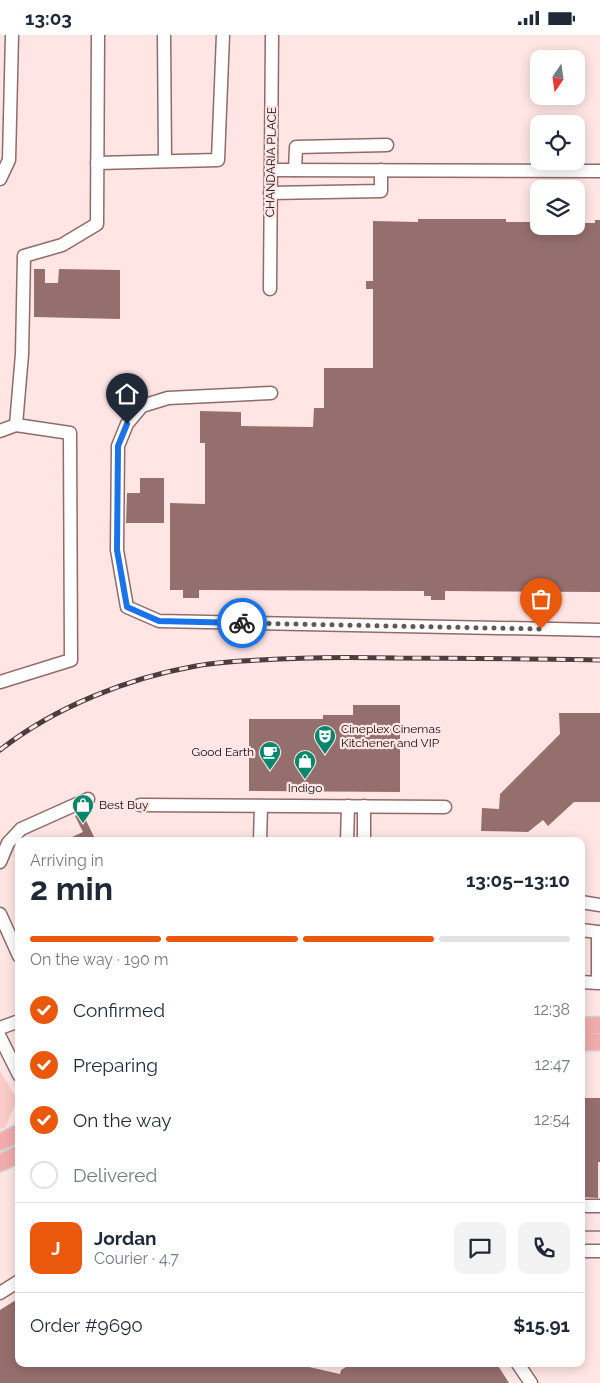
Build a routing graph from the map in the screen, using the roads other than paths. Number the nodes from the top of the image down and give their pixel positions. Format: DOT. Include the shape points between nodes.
graph roads {
  1 [pos="12,35"];
  2 [pos="98,35"];
  3 [pos="164,35"];
  4 [pos="223,35"];
  5 [pos="272,35"];
  6 [pos="387,145"];
  7 [pos="165,161"];
  8 [pos="97,163"];
  9 [pos="271,169"];
  10 [pos="380,169"];
  11 [pos="295,170"];
  12 [pos="600,171"];
  13 [pos="0,179"];
  14 [pos="270,193"];
  15 [pos="270,289"];
  16 [pos="271,393"];
  17 [pos="16,425"];
  18 [pos="0,431"];
  19 [pos="600,630"];
  20 [pos="0,681"];
  21 [pos="88,799"];
  22 [pos="140,805"];
  23 [pos="261,806"];
  24 [pos="348,806"];
  25 [pos="364,806"];
  26 [pos="445,807"];
  27 [pos="260,837"];
  28 [pos="347,837"];
  29 [pos="364,837"];
  30 [pos="0,862"];
  31 [pos="585,903"];
  32 [pos="600,905"];
  33 [pos="0,914"];
  34 [pos="585,930"];
  35 [pos="15,947"];
  36 [pos="585,982"];
  37 [pos="15,1022"];
  38 [pos="585,1025"];
  39 [pos="600,1025"];
  40 [pos="0,1028"];
  41 [pos="0,1037"];
  42 [pos="585,1042"];
  43 [pos="600,1042"];
  44 [pos="15,1067"];
  45 [pos="15,1135"];
  46 [pos="0,1142"];
  47 [pos="15,1156"];
  48 [pos="0,1163"];
  49 [pos="585,1206"];
  50 [pos="600,1206"];
  51 [pos="585,1251"];
  52 [pos="600,1251"];
  53 [pos="15,1284"];
  54 [pos="0,1293"];
  55 [pos="520,1367"];
  56 [pos="531,1383"];
  1 -- 13 [label="street" via="9,160"];
  2 -- 8 [label="street"];
  3 -- 7 [label="street"];
  4 -- 7 [label="street" via="218,160"];
  5 -- 9 [label="street, CHANDARIA PLACE"];
  6 -- 11 [label="street" via="296,147"];
  7 -- 8 [label="street"];
  8 -- 17 [label="street" via="97,224 62,245 24,256 22,354"];
  9 -- 11 [label="street"];
  9 -- 14 [label="street, CHANDARIA PLACE"];
  10 -- 11 [label="street"];
  10 -- 12 [label="street"];
  10 -- 14 [label="street" via="381,191"];
  14 -- 15 [label="street, CHANDARIA PLACE"];
  16 -- 19 [label="street" via="168,399 142,406 127,424 118,446 117,550 127,607 159,621"];
  17 -- 18 [label="street"];
  17 -- 20 [label="street" via="70,433 71,660"];
  21 -- 30 [label="street" via="21,829 8,843"];
  22 -- 23 [label="street"];
  23 -- 24 [label="street"];
  23 -- 27 [label="street"];
  24 -- 25 [label="street"];
  24 -- 28 [label="street"];
  25 -- 26 [label="street"];
  25 -- 29 [label="street"];
  31 -- 32 [label="street"];
  33 -- 35 [label="street"];
  34 -- 36 [label="street" via="598,932 598,983"];
  37 -- 40 [label="street"];
  38 -- 39 [label="main road"];
  41 -- 44 [label="street"];
  42 -- 43 [label="main road"];
  45 -- 46 [label="main road"];
  47 -- 48 [label="main road"];
  49 -- 50 [label="street"];
  51 -- 52 [label="street"];
  53 -- 54 [label="street"];
  55 -- 56 [label="street"];
}
